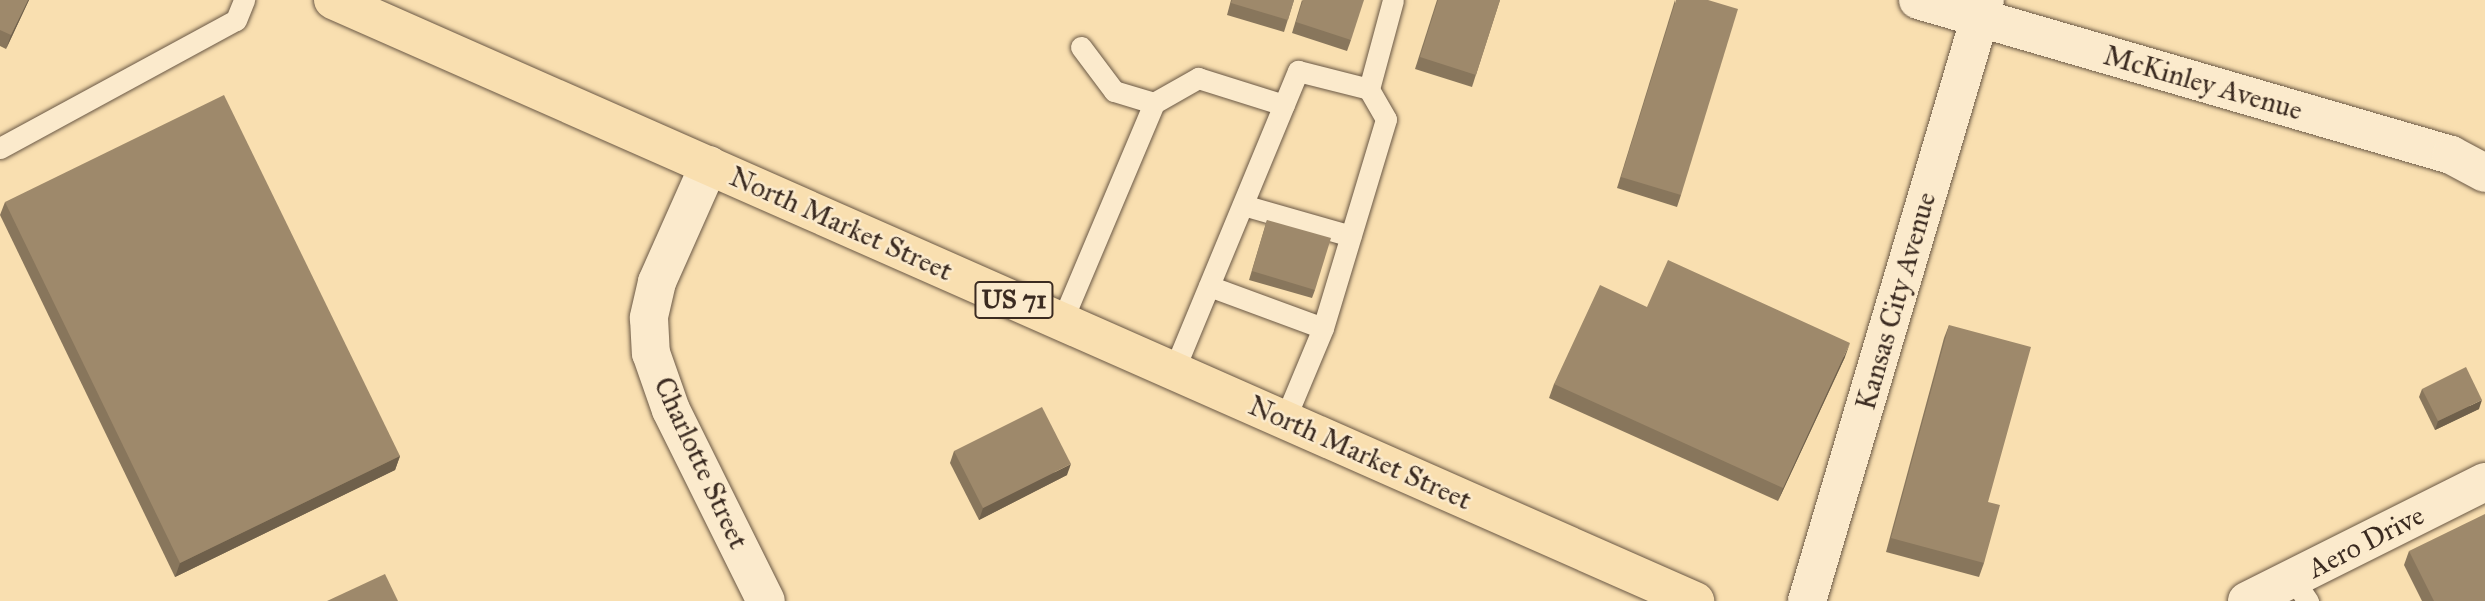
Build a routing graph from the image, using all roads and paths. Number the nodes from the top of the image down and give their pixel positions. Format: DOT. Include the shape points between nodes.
graph roads {
  1 [pos="244,0"];
  2 [pos="333,0"];
  3 [pos="1393,0"];
  4 [pos="1918,0"];
  5 [pos="1982,9"];
  6 [pos="1082,47"];
  7 [pos="1369,89"];
  8 [pos="1154,103"];
  9 [pos="1284,105"];
  10 [pos="0,148"];
  11 [pos="709,165"];
  12 [pos="2485,173"];
  13 [pos="1243,205"];
  14 [pos="1351,236"];
  15 [pos="1209,286"];
  16 [pos="1062,321"];
  17 [pos="1323,328"];
  18 [pos="1174,370"];
  19 [pos="1284,419"];
  20 [pos="2485,482"];
  21 [pos="2300,590"];
  22 [pos="766,601"];
  23 [pos="1695,601"];
  24 [pos="1807,601"];
  25 [pos="2248,601"];
  1 -- 10 [label="lane" via="236,20"];
  2 -- 11 [label="main road, North Market Street / US 71"];
  3 -- 7 [label="lane"];
  4 -- 5 [label="street, McKinley Avenue"];
  5 -- 12 [label="street, McKinley Avenue" via="2451,155"];
  5 -- 24 [label="street, Kansas City Avenue"];
  6 -- 8 [label="lane" via="1114,91"];
  7 -- 9 [label="lane" via="1298,71"];
  7 -- 14 [label="lane" via="1386,119"];
  8 -- 9 [label="lane" via="1198,78"];
  8 -- 16 [label="lane"];
  9 -- 13 [label="lane"];
  11 -- 16 [label="main road, North Market Street / US 71"];
  11 -- 22 [label="street, Charlotte Street" via="657,282 649,318 651,354 671,410"];
  13 -- 14 [label="lane"];
  13 -- 15 [label="lane"];
  14 -- 17 [label="lane"];
  15 -- 17 [label="lane"];
  15 -- 18 [label="lane"];
  16 -- 18 [label="main road, North Market Street / US 71"];
  17 -- 19 [label="lane"];
  18 -- 19 [label="main road, North Market Street / US 71"];
  19 -- 23 [label="main road, North Market Street / US 71"];
  20 -- 21 [label="street, Aero Drive"];
  21 -- 25 [label="street, Aero Drive"];
}
